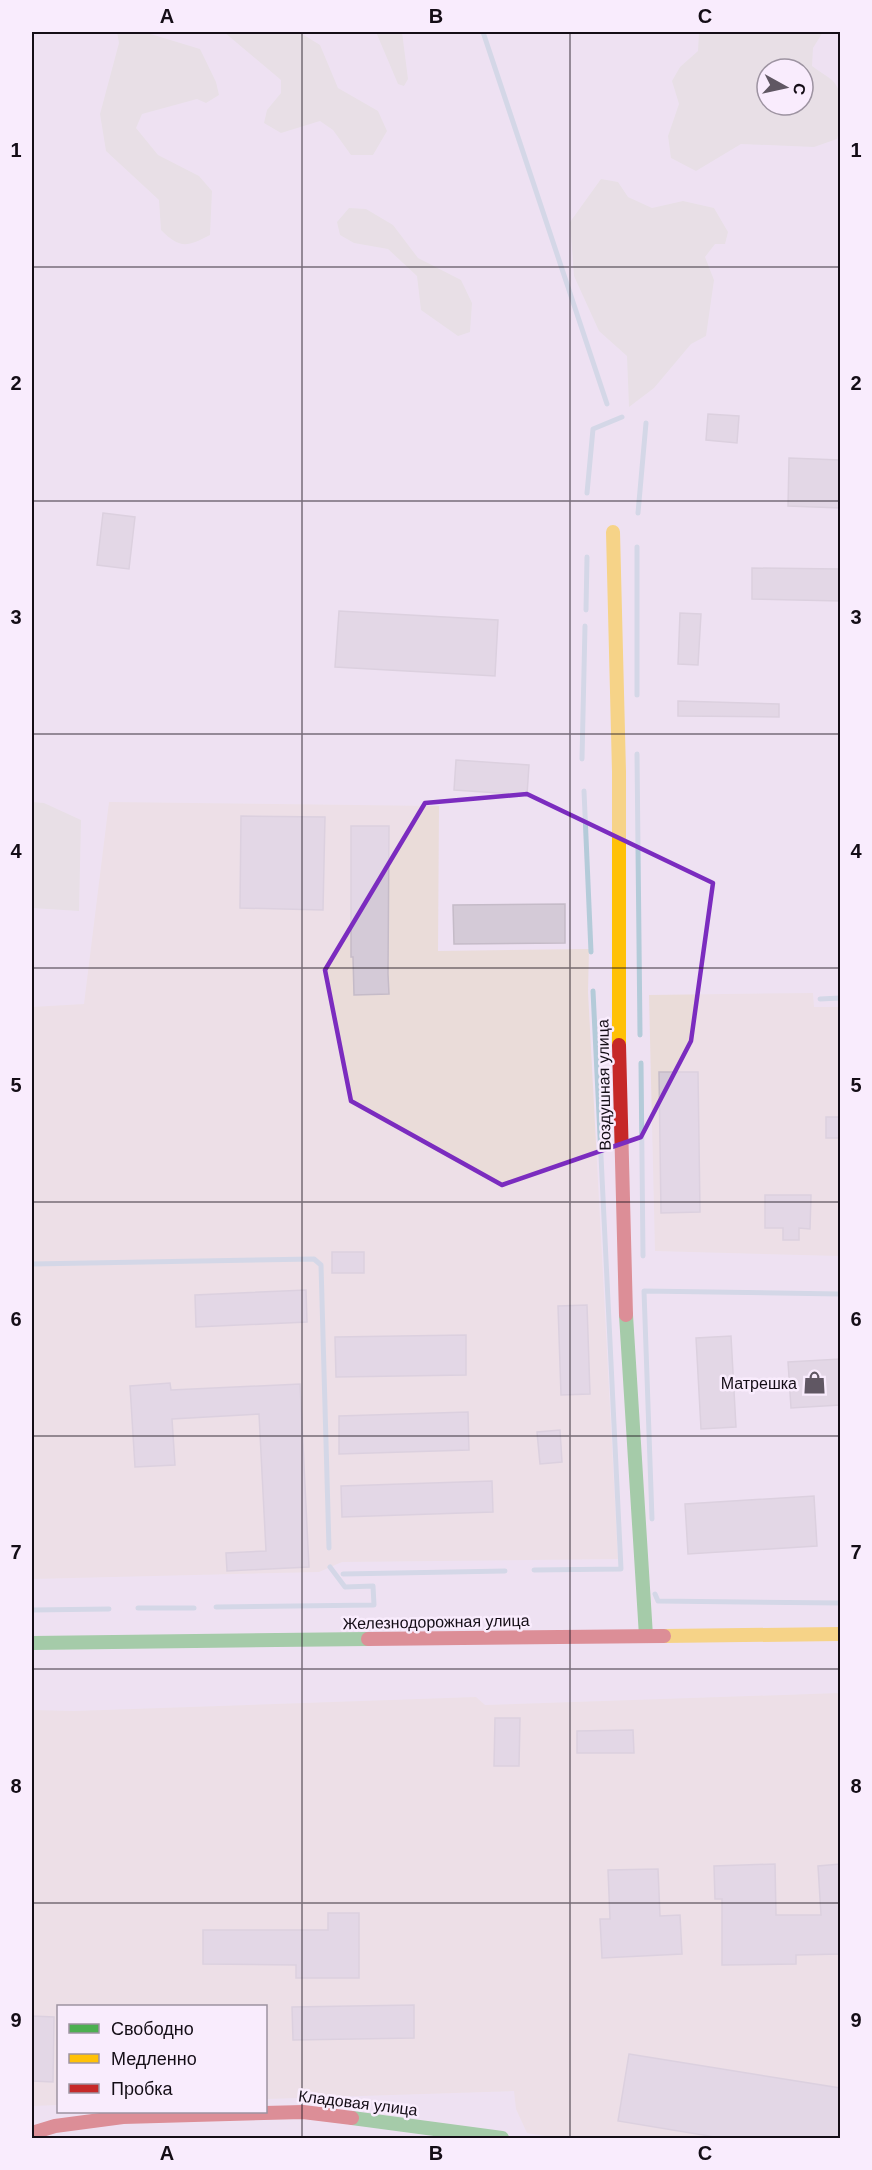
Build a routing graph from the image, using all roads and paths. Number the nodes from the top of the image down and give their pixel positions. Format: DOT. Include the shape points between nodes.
graph roads {
  1 [pos="613,532"];
  2 [pos="840,1635"];
  3 [pos="646,1636"];
  4 [pos="32,1643"];
  5 [pos="32,2133"];
  6 [pos="502,2139"];
  1 -- 3 [label="street, Воздушная улица" via="624,1274"];
  2 -- 3 [label="street, Железнодорожная улица"];
  3 -- 4 [label="street, Железнодорожная улица"];
  5 -- 6 [label="street, Кладовая улица" via="123,2117 303,2112"];
}
